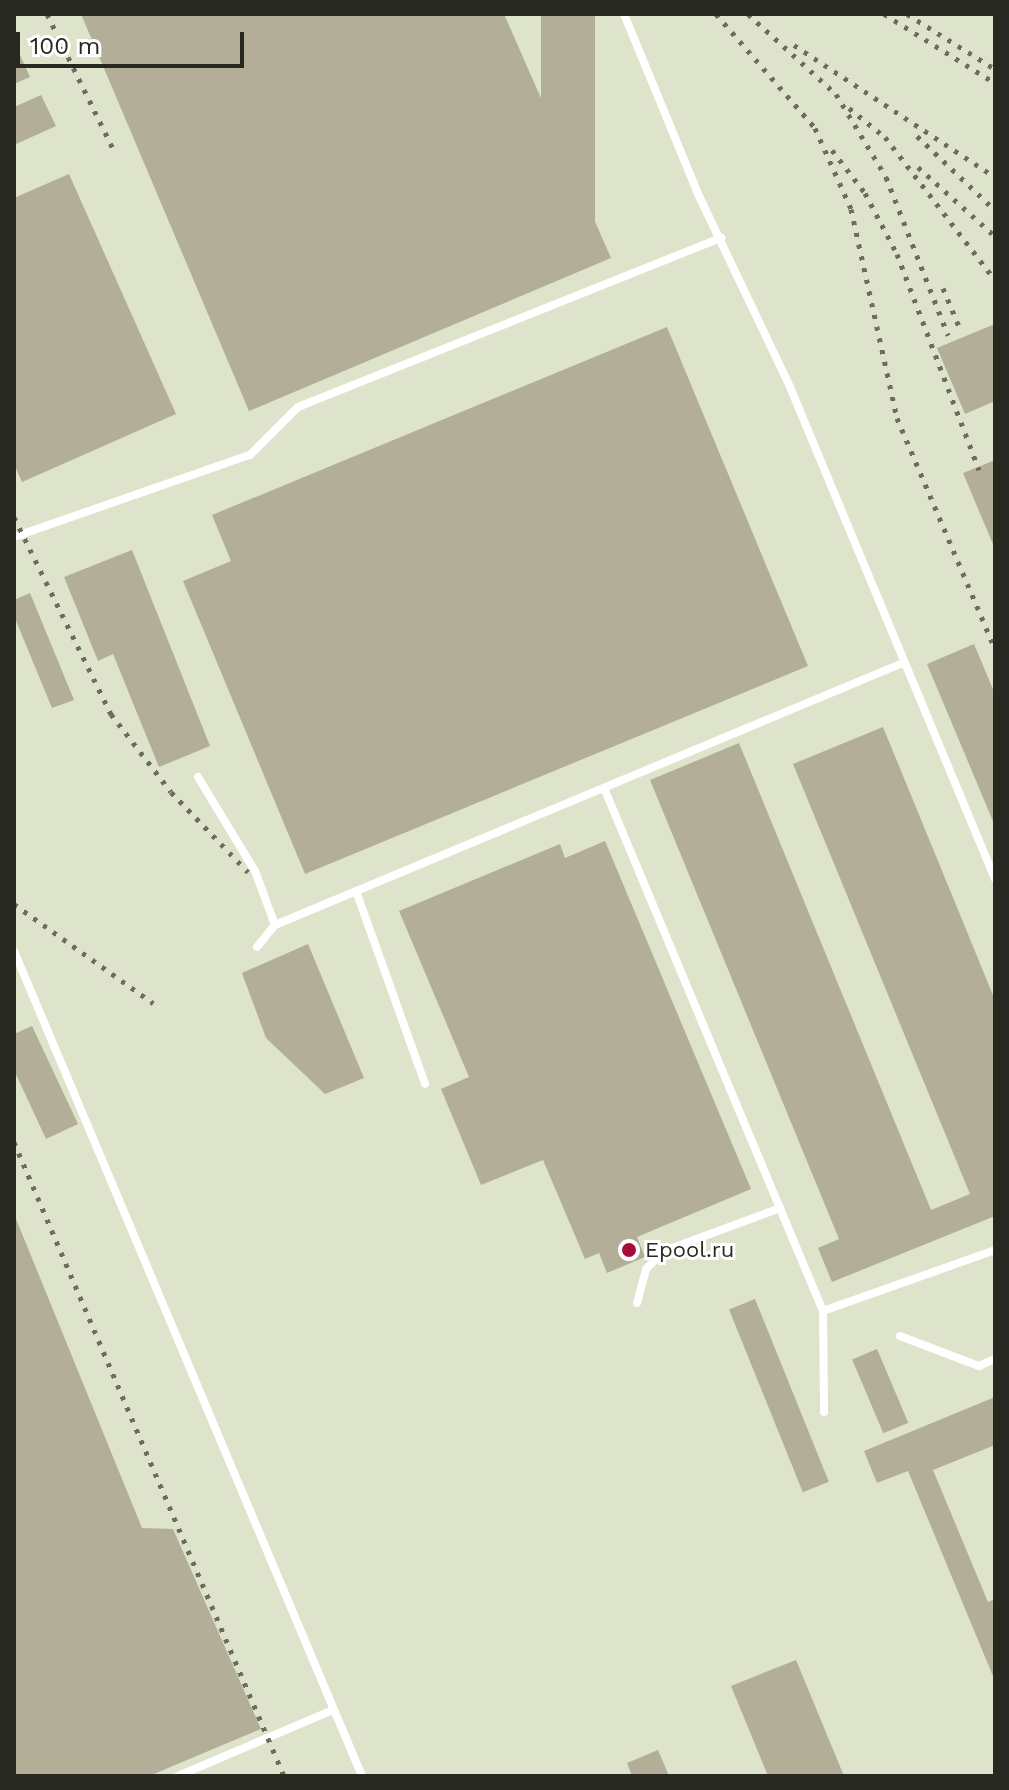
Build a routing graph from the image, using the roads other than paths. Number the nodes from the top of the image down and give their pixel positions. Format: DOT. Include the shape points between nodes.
graph roads {
  1 [pos="624,14"];
  2 [pos="721,238"];
  3 [pos="14,537"];
  4 [pos="903,663"];
  5 [pos="198,777"];
  6 [pos="604,788"];
  7 [pos="995,879"];
  8 [pos="356,891"];
  9 [pos="275,925"];
  10 [pos="257,947"];
  11 [pos="14,951"];
  12 [pos="425,1084"];
  13 [pos="780,1208"];
  14 [pos="995,1250"];
  15 [pos="637,1303"];
  16 [pos="823,1311"];
  17 [pos="900,1336"];
  18 [pos="995,1359"];
  19 [pos="824,1412"];
  20 [pos="333,1710"];
  21 [pos="178,1776"];
  22 [pos="362,1776"];
  1 -- 2 [label="lane"];
  2 -- 3 [label="lane" via="298,407 250,455"];
  2 -- 4 [label="lane"];
  4 -- 6 [label="lane"];
  4 -- 7 [label="lane"];
  5 -- 9 [label="lane" via="255,871"];
  6 -- 8 [label="lane"];
  6 -- 13 [label="lane"];
  8 -- 9 [label="lane"];
  8 -- 12 [label="lane"];
  9 -- 10 [label="lane"];
  11 -- 20 [label="lane"];
  13 -- 15 [label="lane" via="664,1251 646,1269"];
  13 -- 16 [label="lane"];
  14 -- 16 [label="lane"];
  16 -- 19 [label="lane"];
  17 -- 18 [label="lane" via="979,1366"];
  20 -- 21 [label="lane"];
  20 -- 22 [label="lane"];
}
